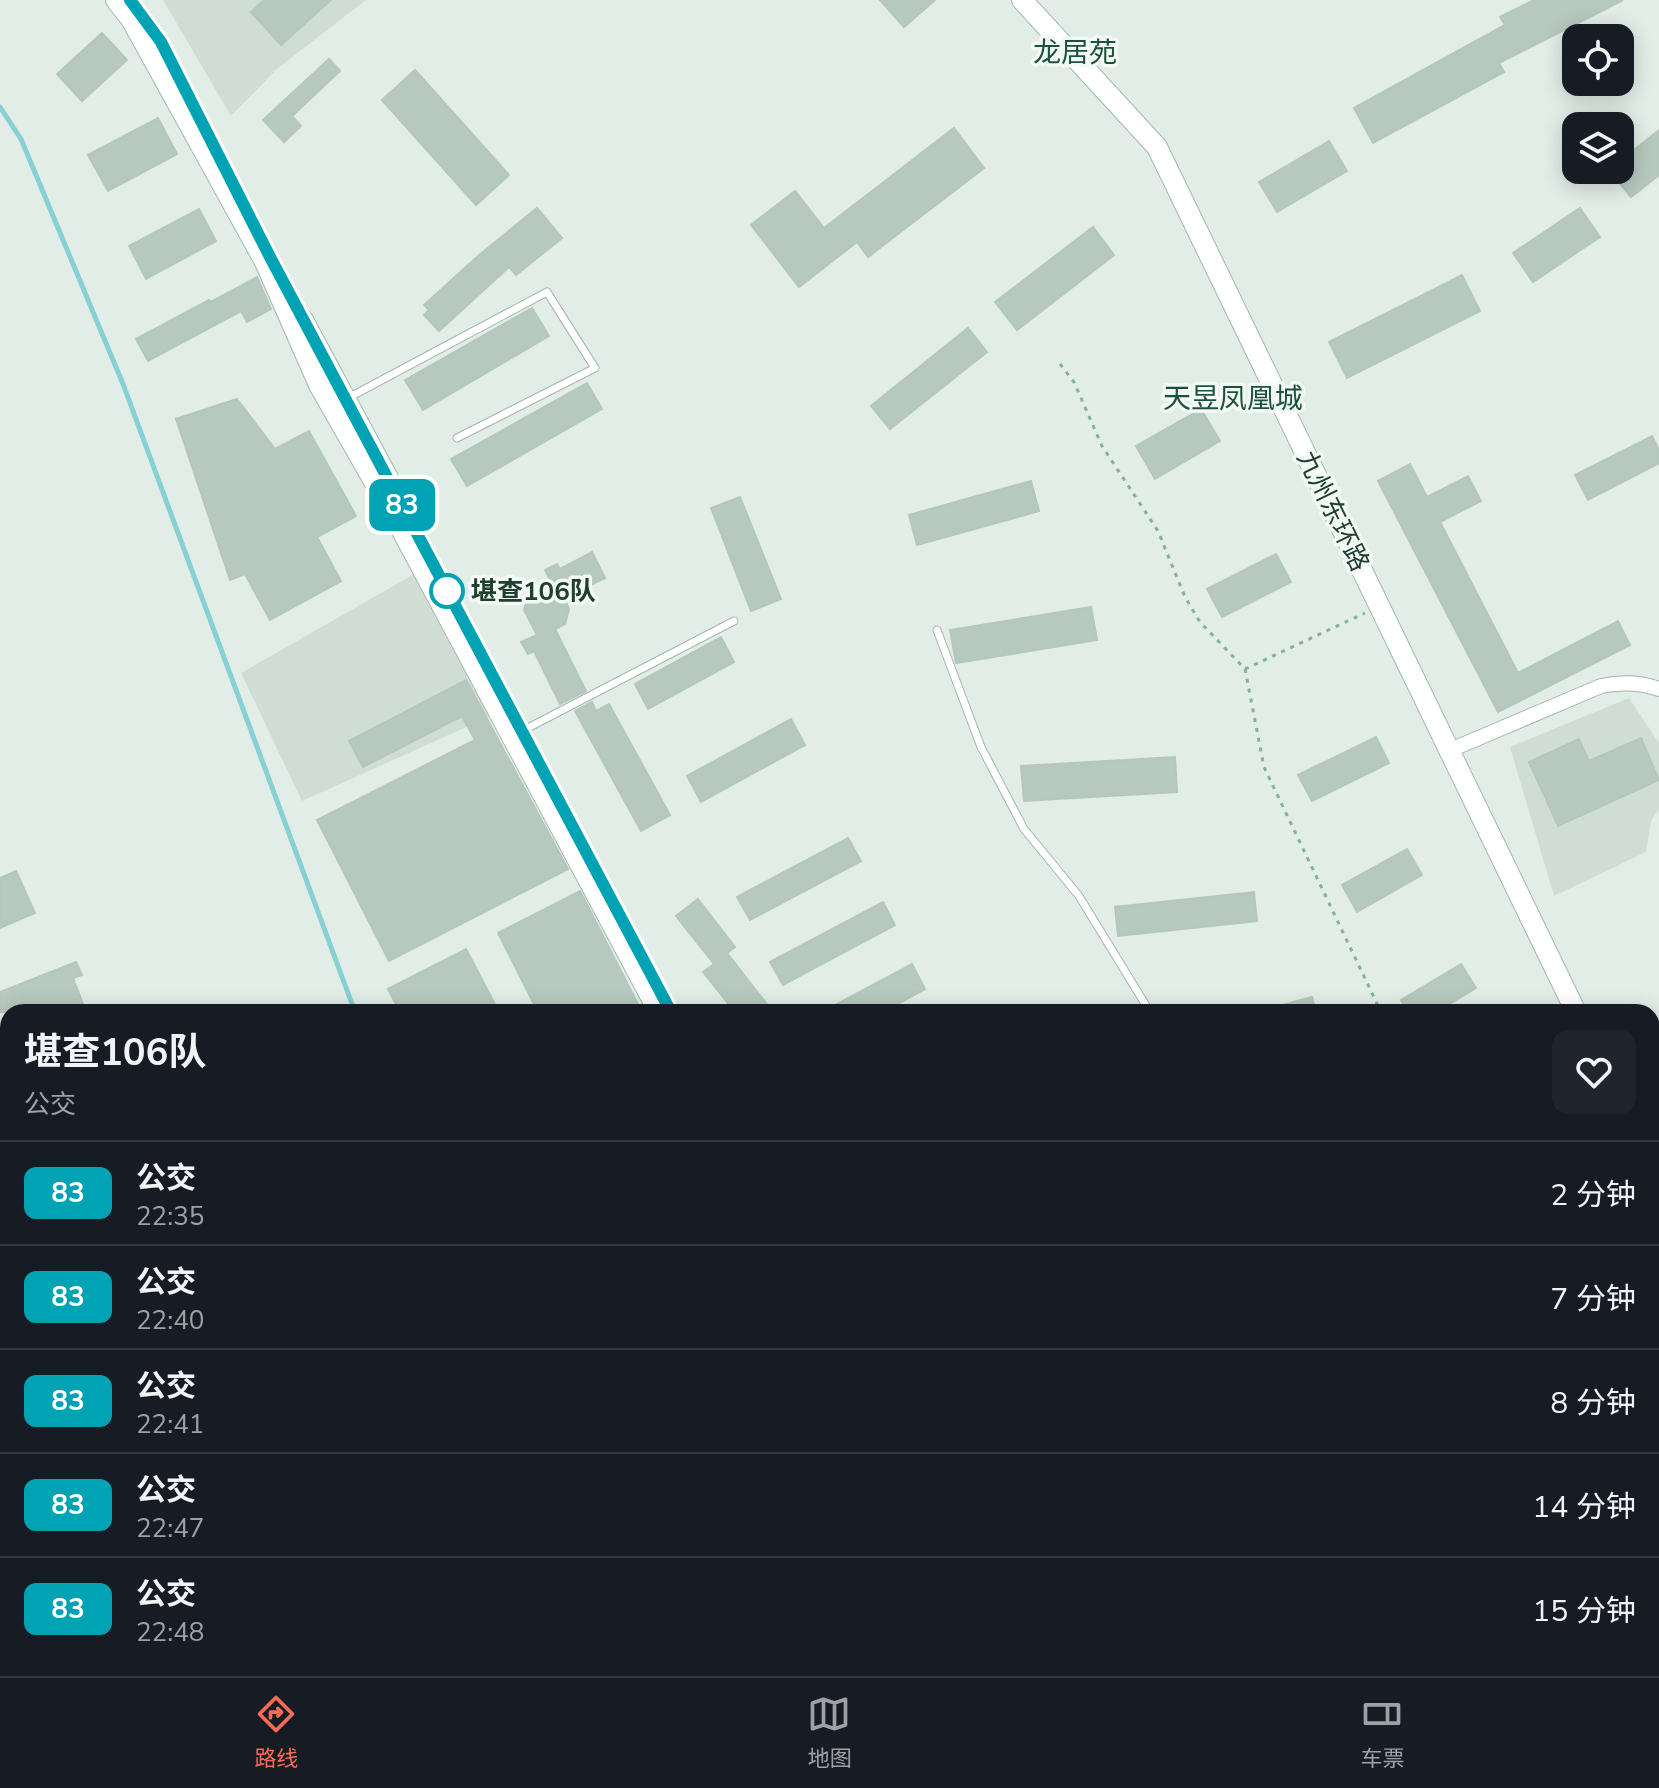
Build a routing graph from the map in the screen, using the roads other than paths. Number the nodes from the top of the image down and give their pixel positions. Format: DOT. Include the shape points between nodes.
graph roads {
  1 [pos="116,0"];
  2 [pos="130,0"];
  3 [pos="1022,0"];
  4 [pos="346,399"];
  5 [pos="457,438"];
  6 [pos="734,621"];
  7 [pos="937,630"];
  8 [pos="1659,689"];
  9 [pos="522,731"];
  10 [pos="1448,751"];
  11 [pos="655,1004"];
  12 [pos="667,1004"];
  13 [pos="1145,1004"];
  14 [pos="1566,1004"];
  1 -- 11 [label="main road" via="265,262 319,385"];
  2 -- 4 [label="main road" via="161,42"];
  3 -- 10 [label="main road, 九州东环路" via="1157,147"];
  4 -- 5 [label="lane" via="547,292 595,368"];
  4 -- 9 [label="main road"];
  6 -- 9 [label="lane"];
  7 -- 13 [label="lane" via="981,747 1024,829 1079,896"];
  8 -- 10 [label="street" via="1626,683 1601,686"];
  9 -- 12 [label="main road"];
  10 -- 14 [label="main road, 九州东环路"];
}
